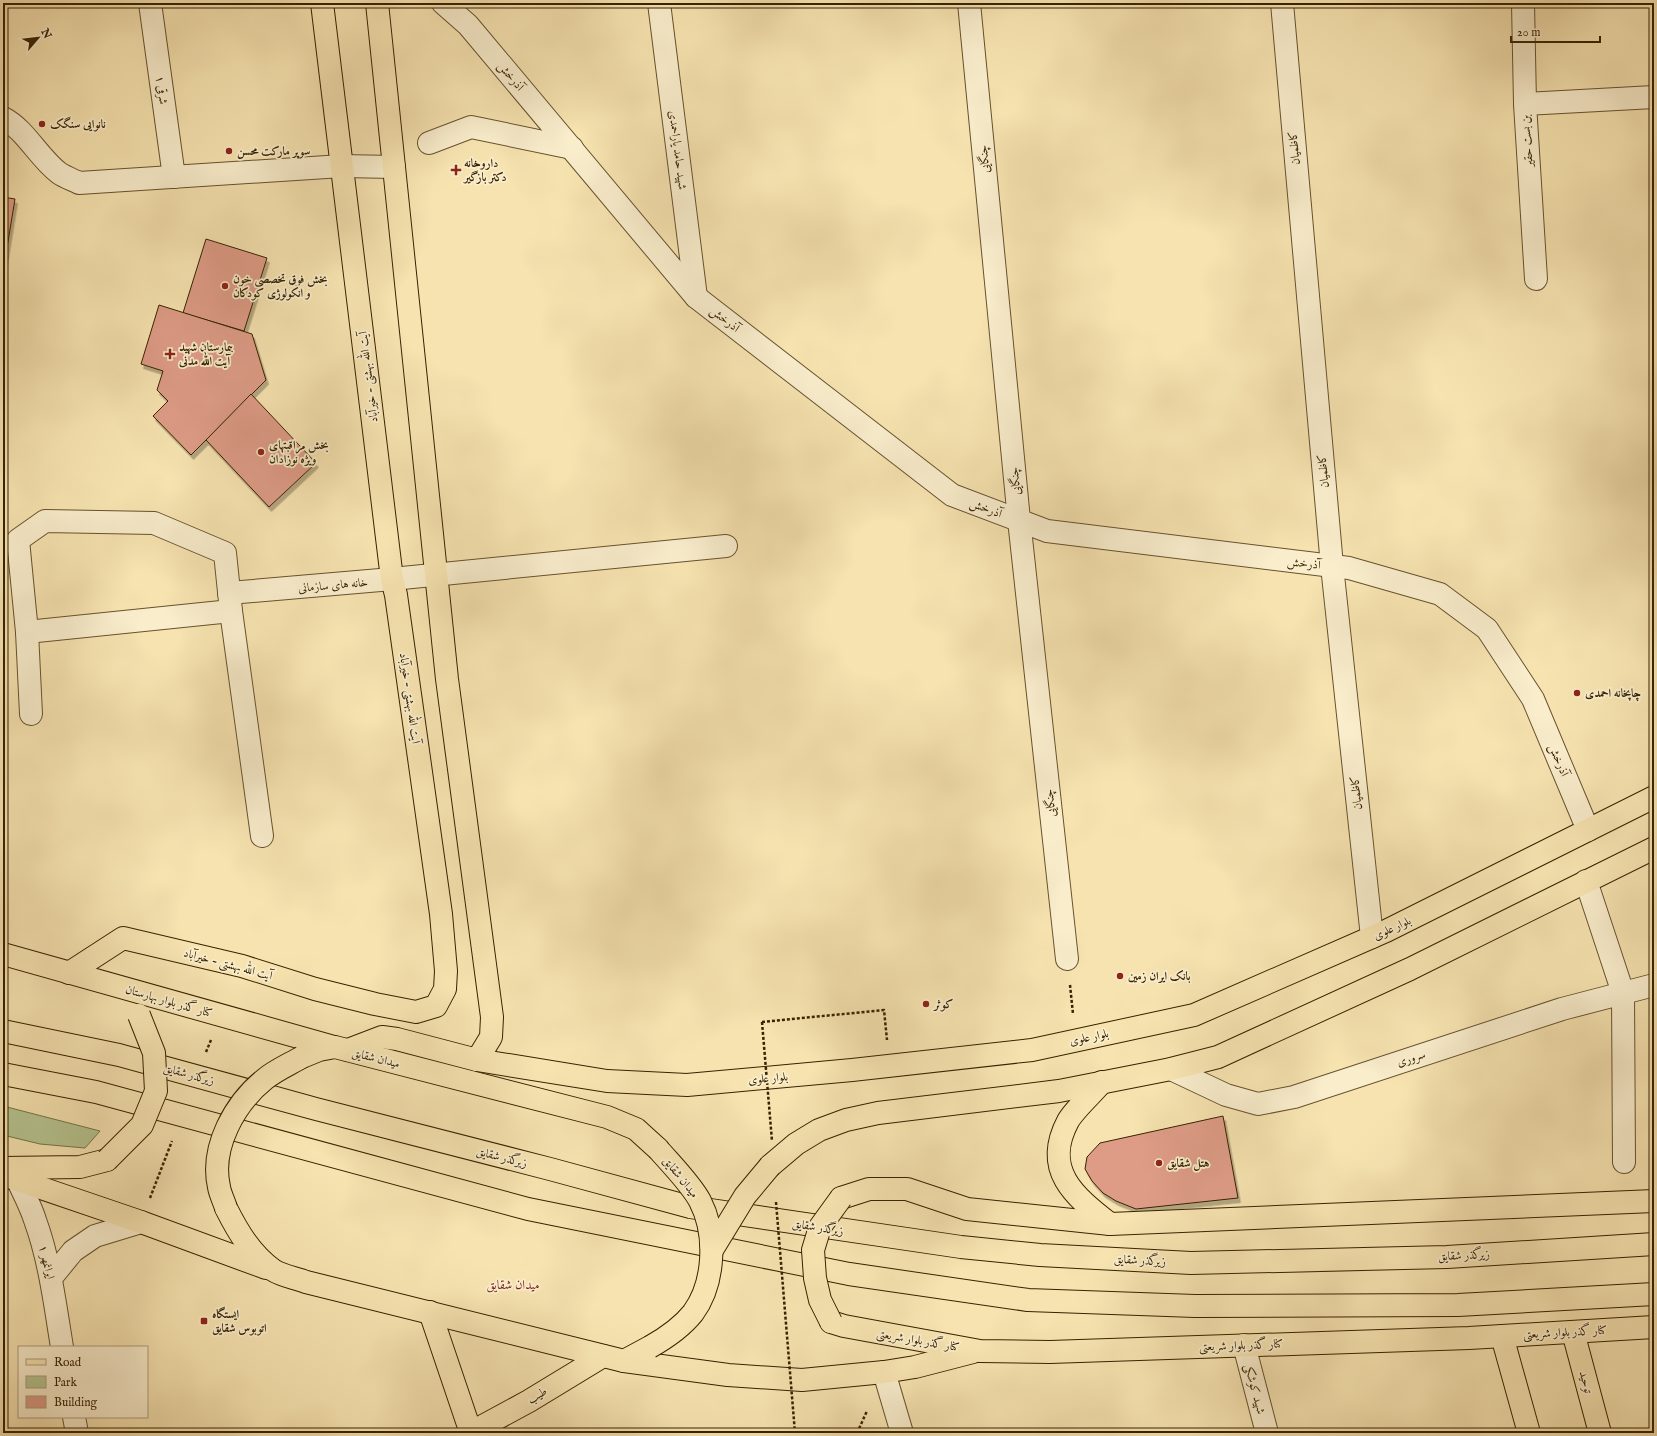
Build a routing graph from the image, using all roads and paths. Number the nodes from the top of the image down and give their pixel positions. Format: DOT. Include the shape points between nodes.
graph roads {
  1 [pos="150,3"];
  2 [pos="322,3"];
  3 [pos="377,3"];
  4 [pos="443,3"];
  5 [pos="659,3"];
  6 [pos="969,3"];
  7 [pos="1282,3"];
  8 [pos="1523,3"];
  9 [pos="1654,97"];
  10 [pos="1525,104"];
  11 [pos="3,118"];
  12 [pos="429,143"];
  13 [pos="572,148"];
  14 [pos="342,166"];
  15 [pos="394,166"];
  16 [pos="174,177"];
  17 [pos="1536,279"];
  18 [pos="696,297"];
  19 [pos="1019,520"];
  20 [pos="726,546"];
  21 [pos="1332,566"];
  22 [pos="436,575"];
  23 [pos="392,579"];
  24 [pos="230,602"];
  25 [pos="27,632"];
  26 [pos="31,714"];
  27 [pos="1654,797"];
  28 [pos="1588,830"];
  29 [pos="262,836"];
  30 [pos="1654,848"];
  31 [pos="1586,881"];
  32 [pos="1372,938"];
  33 [pos="3,954"];
  34 [pos="1067,959"];
  35 [pos="70,973"];
  36 [pos="1654,985"];
  37 [pos="1623,993"];
  38 [pos="884,1010"];
  39 [pos="3,1031"];
  40 [pos="1075,1040"];
  41 [pos="342,1049"];
  42 [pos="477,1060"];
  43 [pos="1171,1069"];
  44 [pos="3,1074"];
  45 [pos="1102,1082"];
  46 [pos="771,1157"];
  47 [pos="1624,1162"];
  48 [pos="8,1174"];
  49 [pos="776,1196"];
  50 [pos="1654,1201"];
  51 [pos="141,1222"];
  52 [pos="1110,1224"];
  53 [pos="820,1227"];
  54 [pos="1654,1244"];
  55 [pos="712,1250"];
  56 [pos="274,1271"];
  57 [pos="51,1278"];
  58 [pos="1654,1294"];
  59 [pos="430,1312"];
  60 [pos="1654,1327"];
  61 [pos="1573,1332"];
  62 [pos="1502,1336"];
  63 [pos="62,1346"];
  64 [pos="1244,1346"];
  65 [pos="980,1351"];
  66 [pos="614,1358"];
  67 [pos="884,1372"];
  68 [pos="74,1418"];
  69 [pos="77,1433"];
  70 [pos="470,1433"];
  71 [pos="795,1433"];
  72 [pos="902,1433"];
  73 [pos="1267,1433"];
  74 [pos="1529,1433"];
  75 [pos="1600,1433"];
  1 -- 16 [label="street, شرقی ۱"];
  2 -- 14 [label="main road, آیت الله بهشتی - خیرآباد"];
  3 -- 15 [label="main road"];
  4 -- 13 [label="street, آذرخش" via="468,25"];
  5 -- 18 [label="street, شهید حامد یاراحمدی"];
  6 -- 19 [label="street, چنگایی"];
  7 -- 21 [label="street, کاظمیان"];
  8 -- 10 [label="street, بن بست حقیر"];
  9 -- 10 [label="street"];
  10 -- 17 [label="street, بن بست حقیر"];
  11 -- 16 [label="street" via="15,125 43,158 60,173 79,183"];
  12 -- 13 [label="street" via="471,127"];
  13 -- 18 [label="street, آذرخش"];
  14 -- 15 [label="street"];
  14 -- 16 [label="street"];
  14 -- 23 [label="main road, آیت الله بهشتی - خیرآباد"];
  15 -- 22 [label="main road"];
  18 -- 19 [label="street, آذرخش" via="952,495"];
  19 -- 21 [label="street, آذرخش" via="1047,531"];
  19 -- 34 [label="street, چنگایی"];
  20 -- 22 [label="street, خانه های سازمانی"];
  21 -- 28 [label="street, آذرخش" via="1349,568 1440,594 1486,630 1533,699"];
  21 -- 32 [label="street, کاظمیان"];
  22 -- 23 [label="street, خانه های سازمانی"];
  22 -- 42 [label="main road" via="447,679 492,1017 491,1037"];
  23 -- 24 [label="street, خانه های سازمانی"];
  23 -- 35 [label="main road, آیت الله بهشتی - خیرآباد" via="441,914 446,971 445,989 436,1006 416,1012 375,1004 315,989 242,966 123,938"];
  24 -- 25 [label="street, خانه های سازمانی"];
  24 -- 25 [label="street" via="225,553 154,523 45,520 18,540"];
  24 -- 29 [label="street"];
  25 -- 26 [label="street"];
  27 -- 28 [label="main road, بلوار علوی"];
  28 -- 32 [label="main road, بلوار علوی"];
  30 -- 31 [label="main road"];
  31 -- 37 [label="street"];
  31 -- 43 [label="main road" via="1410,969 1225,1054"];
  32 -- 40 [label="main road, بلوار علوی" via="1194,1015"];
  33 -- 35 [label="main road, کنار گذر بلوار بهارستان"];
  34 -- 40 [label="path"];
  35 -- 41 [label="main road, کنار گذر بلوار بهارستان"];
  35 -- 48 [label="main road, bridge" via="115,993 139,1015 154,1053 156,1091 142,1125 107,1160 80,1167"];
  36 -- 37 [label="street, سروری"];
  37 -- 43 [label="street, سروری" via="1562,1009 1294,1097 1258,1104 1226,1095"];
  37 -- 47 [label="street"];
  38 -- 46 [label="path, bridge" via="762,1022"];
  39 -- 53 [label="main road, زیرگذر شقایق" via="119,1055 690,1207"];
  40 -- 42 [label="main road, بلوار علوی" via="1032,1050 687,1085 606,1081"];
  41 -- 42 [label="main road, بلوار علوی" via="382,1037"];
  41 -- 55 [label="main road, میدان شقایق, bridge" via="607,1117 636,1129 658,1149 700,1201 709,1226"];
  41 -- 56 [label="main road, میدان شقایق, bridge" via="319,1050 266,1078 253,1089 230,1121 221,1147 218,1187 226,1208 248,1245"];
  43 -- 45 [label="main road"];
  44 -- 58 [label="main road" via="96,1092 528,1209 849,1274 1028,1300 1195,1306 1458,1305"];
  45 -- 46 [label="main road" via="1052,1092 878,1113 846,1120 819,1130"];
  45 -- 52 [label="main road" via="1068,1120 1058,1146 1060,1169 1067,1185"];
  46 -- 55 [label="main road, bridge"];
  48 -- 51 [label="main road"];
  48 -- 57 [label="street, ایرانمهر ۱" via="35,1219"];
  49 -- 71 [label="path, bridge"];
  50 -- 52 [label="main road"];
  51 -- 56 [label="main road"];
  51 -- 57 [label="street" via="95,1236 73,1251"];
  52 -- 53 [label="main road, bridge" via="967,1209 907,1190 869,1189 841,1198"];
  53 -- 54 [label="main road, زیرگذر شقایق" via="961,1248 1040,1255 1191,1262 1447,1257"];
  53 -- 65 [label="main road, کنار گذر بلوار شریعتی, bridge" via="813,1250 815,1278 820,1300 831,1322"];
  55 -- 66 [label="main road, میدان شقایق, bridge" via="709,1273 693,1312 669,1336 650,1347"];
  56 -- 59 [label="main road, میدان شقایق" via="306,1282"];
  57 -- 63 [label="street, ایرانمهر ۱"];
  59 -- 66 [label="main road, میدان شقایق"];
  59 -- 70 [label="main road"];
  60 -- 61 [label="main road, کنار گذر بلوار شریعتی"];
  61 -- 62 [label="main road, کنار گذر بلوار شریعتی"];
  61 -- 75 [label="main road, توحید"];
  62 -- 64 [label="main road, کنار گذر بلوار شریعتی"];
  62 -- 74 [label="main road"];
  64 -- 65 [label="main road, کنار گذر بلوار شریعتی" via="1050,1352"];
  64 -- 73 [label="street, شهید کوشکی"];
  65 -- 67 [label="main road"];
  66 -- 67 [label="main road" via="728,1375 802,1380"];
  66 -- 70 [label="main road, طیب"];
  67 -- 72 [label="street"];
  68 -- 69 [label="street"];
}
